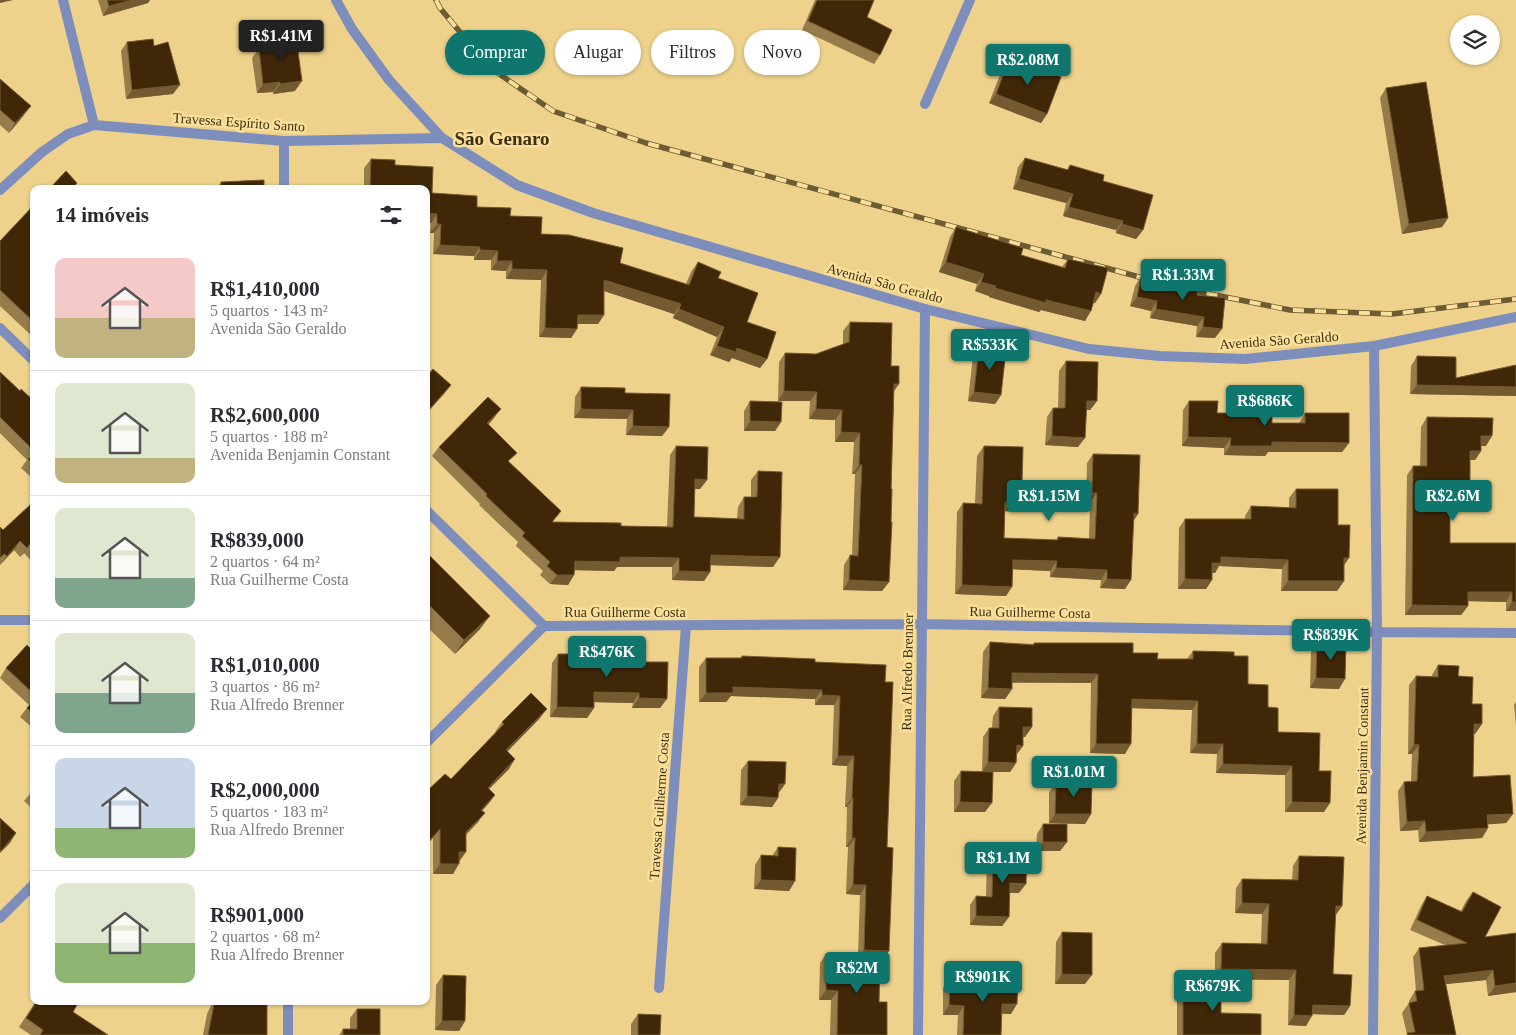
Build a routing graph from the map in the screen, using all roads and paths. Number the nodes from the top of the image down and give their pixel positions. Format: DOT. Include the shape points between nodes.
graph roads {
  1 [pos="63,0"];
  2 [pos="336,0"];
  3 [pos="970,0"];
  4 [pos="925,104"];
  5 [pos="94,125"];
  6 [pos="442,138"];
  7 [pos="284,141"];
  8 [pos="284,185"];
  9 [pos="0,190"];
  10 [pos="925,309"];
  11 [pos="1516,317"];
  12 [pos="0,328"];
  13 [pos="1374,346"];
  14 [pos="30,356"];
  15 [pos="430,514"];
  16 [pos="0,620"];
  17 [pos="30,620"];
  18 [pos="922,624"];
  19 [pos="544,626"];
  20 [pos="686,626"];
  21 [pos="1377,632"];
  22 [pos="1516,633"];
  23 [pos="430,739"];
  24 [pos="30,888"];
  25 [pos="0,918"];
  26 [pos="659,988"];
  27 [pos="288,1005"];
  28 [pos="288,1035"];
  29 [pos="918,1035"];
  30 [pos="1373,1035"];
  1 -- 5 [label="street"];
  2 -- 6 [label="street, Avenida São Geraldo" via="352,29 389,80"];
  3 -- 4 [label="street"];
  5 -- 7 [label="street, Travessa Espírito Santo"];
  5 -- 9 [label="street" via="68,134 42,152"];
  6 -- 7 [label="street, Travessa Espírito Santo"];
  6 -- 10 [label="street, Avenida São Geraldo" via="517,185 593,213"];
  7 -- 8 [label="street"];
  10 -- 13 [label="street, Avenida São Geraldo" via="1089,348 1160,356 1245,359"];
  10 -- 18 [label="street, Rua Alfredo Brenner"];
  11 -- 13 [label="street, Avenida São Geraldo"];
  12 -- 14 [label="street"];
  13 -- 21 [label="street, Avenida Benjamin Constant"];
  15 -- 19 [label="street"];
  16 -- 17 [label="street"];
  18 -- 20 [label="street, Rua Guilherme Costa"];
  18 -- 21 [label="street, Rua Guilherme Costa"];
  18 -- 29 [label="street, Rua Alfredo Brenner"];
  19 -- 20 [label="street, Rua Guilherme Costa"];
  19 -- 23 [label="street"];
  20 -- 26 [label="street, Travessa Guilherme Costa"];
  21 -- 22 [label="street, Rua Guilherme Costa"];
  21 -- 30 [label="street, Avenida Benjamin Constant"];
  24 -- 25 [label="street"];
  27 -- 28 [label="street"];
}
